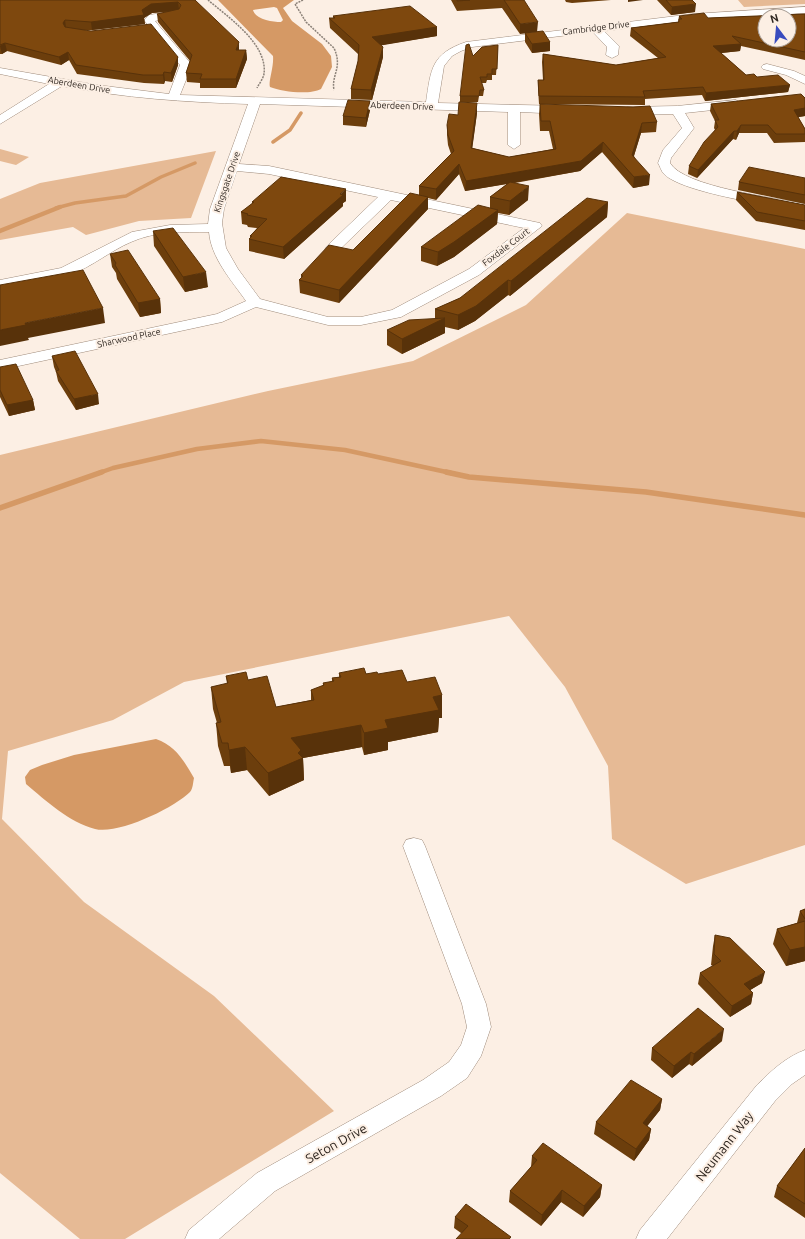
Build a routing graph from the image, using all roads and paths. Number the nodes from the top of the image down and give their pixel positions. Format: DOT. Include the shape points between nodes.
graph roads {
  1 [pos="208,0"];
  2 [pos="303,0"];
  3 [pos="805,10"];
  4 [pos="175,14"];
  5 [pos="155,27"];
  6 [pos="140,29"];
  7 [pos="596,29"];
  8 [pos="612,56"];
  9 [pos="767,67"];
  10 [pos="0,71"];
  11 [pos="805,81"];
  12 [pos="60,82"];
  13 [pos="173,98"];
  14 [pos="255,98"];
  15 [pos="746,103"];
  16 [pos="335,104"];
  17 [pos="431,107"];
  18 [pos="514,109"];
  19 [pos="578,110"];
  20 [pos="677,110"];
  21 [pos="616,111"];
  22 [pos="0,120"];
  23 [pos="514,145"];
  24 [pos="231,167"];
  25 [pos="388,195"];
  26 [pos="805,208"];
  27 [pos="214,228"];
  28 [pos="332,249"];
  29 [pos="0,284"];
  30 [pos="255,302"];
  31 [pos="0,365"];
  32 [pos="414,846"];
  33 [pos="805,1061"];
  34 [pos="199,1239"];
  35 [pos="650,1239"];
  1 -- 14 [label="path" via="250,38 265,60 265,75"];
  2 -- 16 [label="path" via="295,4 297,12 336,52 339,66 332,82 336,93"];
  3 -- 7 [label="street, Cambridge Drive" via="693,17"];
  4 -- 5 [label="street" via="150,18"];
  5 -- 6 [label="street"];
  5 -- 13 [label="street" via="186,65"];
  7 -- 8 [label="street" via="614,46"];
  7 -- 17 [label="street, Cambridge Drive" via="483,42 452,50 440,61"];
  9 -- 11 [label="street" via="790,73"];
  10 -- 12 [label="street, Aberdeen Drive"];
  12 -- 13 [label="street, Aberdeen Drive"];
  12 -- 22 [label="street"];
  13 -- 14 [label="street, Aberdeen Drive"];
  14 -- 16 [label="street, Aberdeen Drive"];
  14 -- 24 [label="street, Kingsgate Drive"];
  15 -- 20 [label="street"];
  16 -- 17 [label="street, Aberdeen Drive"];
  17 -- 18 [label="street, Aberdeen Drive"];
  18 -- 19 [label="street, Aberdeen Drive"];
  18 -- 23 [label="street"];
  20 -- 21 [label="street"];
  20 -- 26 [label="street" via="688,128 687,133 664,160 667,171 710,189"];
  24 -- 25 [label="street, Foxdale Court" via="268,170"];
  24 -- 27 [label="street, Kingsgate Drive" via="217,209"];
  25 -- 28 [label="street"];
  25 -- 30 [label="street, Foxdale Court" via="535,226 474,272 396,314 361,321 328,321"];
  27 -- 29 [label="street" via="176,228 141,234 64,271"];
  27 -- 30 [label="street, Kingsgate Drive" via="220,250"];
  30 -- 31 [label="street, Sharwood Place" via="222,318"];
  32 -- 34 [label="street, Seton Drive" via="474,1004 479,1026 472,1049 458,1070 383,1117 266,1182"];
  33 -- 35 [label="street, Neumann Way" via="766,1093"];
}
